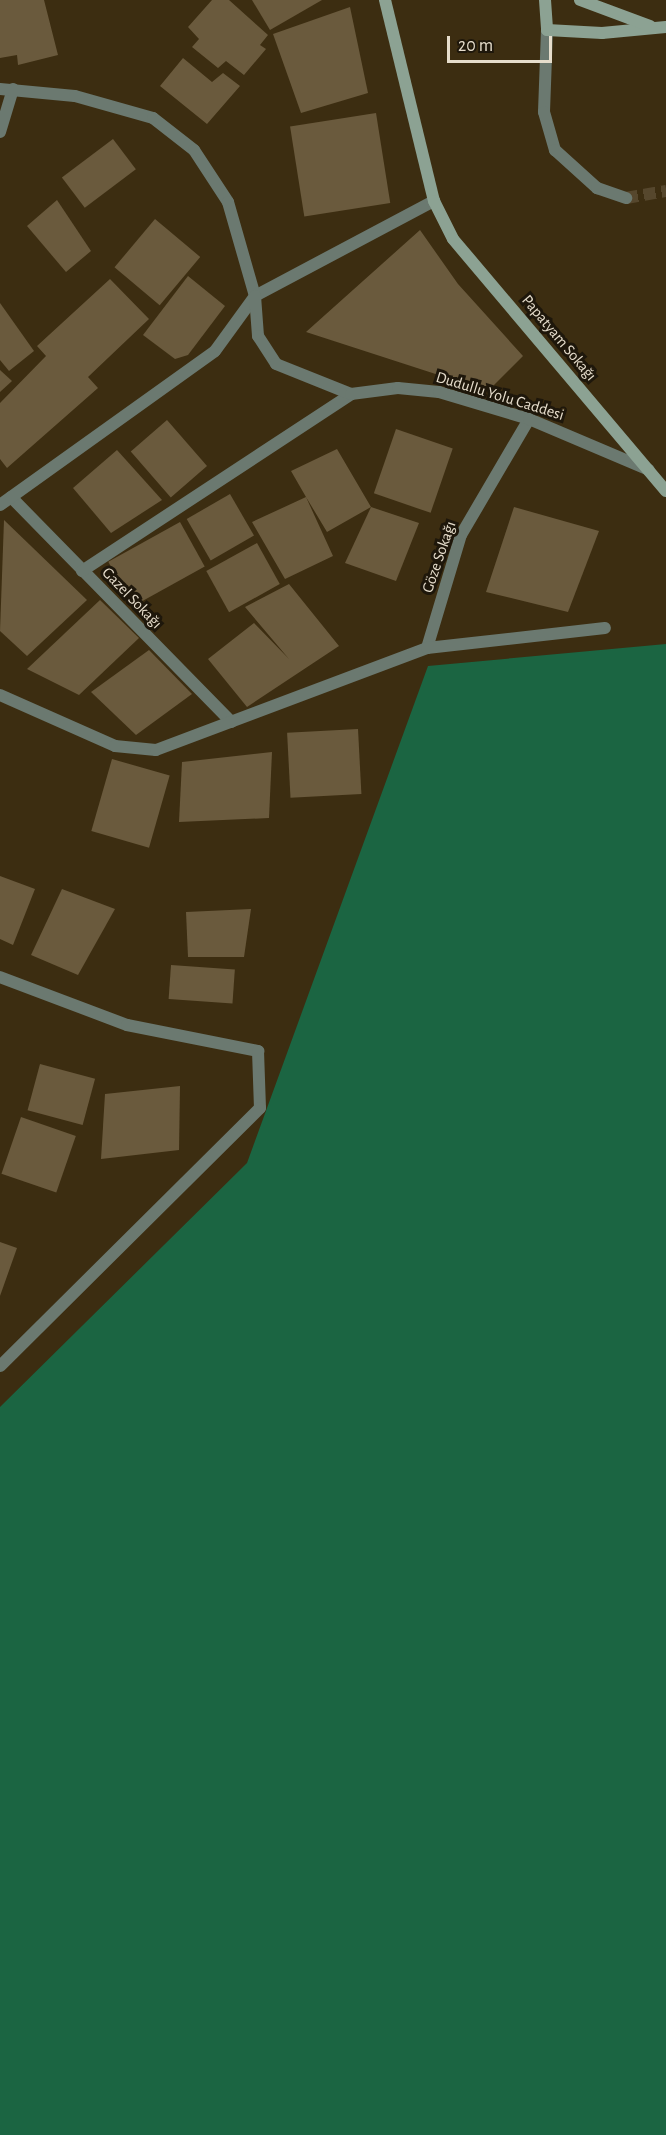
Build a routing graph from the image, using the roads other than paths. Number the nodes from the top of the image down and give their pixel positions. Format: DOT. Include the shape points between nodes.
graph roads {
  1 [pos="385,0"];
  2 [pos="545,0"];
  3 [pos="580,0"];
  4 [pos="665,28"];
  5 [pos="547,30"];
  6 [pos="0,89"];
  7 [pos="13,89"];
  8 [pos="0,132"];
  9 [pos="626,198"];
  10 [pos="434,201"];
  11 [pos="255,296"];
  12 [pos="351,394"];
  13 [pos="529,420"];
  14 [pos="651,471"];
  15 [pos="666,491"];
  16 [pos="11,497"];
  17 [pos="0,505"];
  18 [pos="82,571"];
  19 [pos="605,628"];
  20 [pos="427,648"];
  21 [pos="0,695"];
  22 [pos="231,722"];
  23 [pos="0,976"];
  24 [pos="0,1366"];
  1 -- 10 [label="main road, Papatyam Sokağı"];
  2 -- 5 [label="main road"];
  3 -- 4 [label="main road"];
  4 -- 5 [label="main road"];
  5 -- 9 [label="street" via="544,112 555,150 597,188"];
  6 -- 7 [label="street, Dudullu Yolu Caddesi"];
  7 -- 8 [label="street"];
  7 -- 11 [label="street, Dudullu Yolu Caddesi" via="75,96 153,118 194,150 228,202"];
  10 -- 11 [label="street"];
  10 -- 14 [label="main road, Papatyam Sokağı" via="453,239"];
  11 -- 12 [label="street, Dudullu Yolu Caddesi" via="258,336 276,364"];
  11 -- 16 [label="street" via="215,351"];
  12 -- 13 [label="street, Dudullu Yolu Caddesi" via="398,388 439,392"];
  12 -- 18 [label="street"];
  13 -- 14 [label="street, Dudullu Yolu Caddesi"];
  13 -- 20 [label="street, Göze Sokağı" via="461,535"];
  14 -- 15 [label="main road, Papatyam Sokağı"];
  16 -- 17 [label="street"];
  16 -- 18 [label="street, Gazel Sokağı"];
  18 -- 22 [label="street, Gazel Sokağı"];
  19 -- 20 [label="street"];
  20 -- 22 [label="street"];
  21 -- 22 [label="street" via="115,746 156,750"];
  23 -- 24 [label="street" via="127,1025 258,1051 260,1108"];
}
